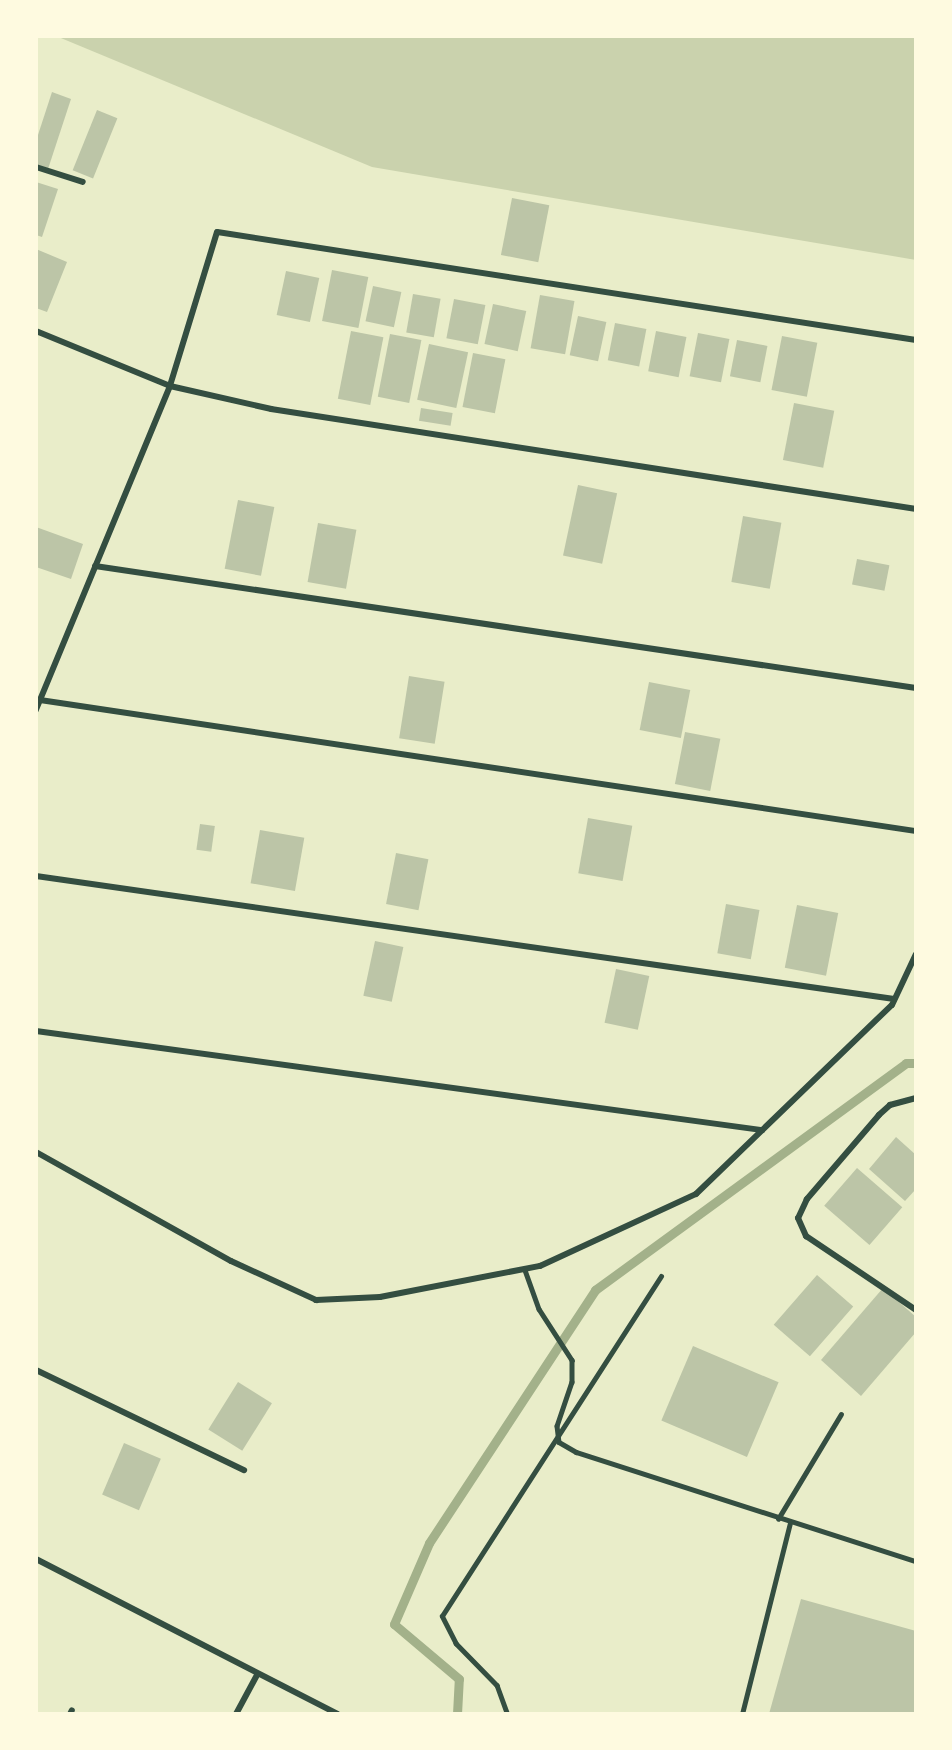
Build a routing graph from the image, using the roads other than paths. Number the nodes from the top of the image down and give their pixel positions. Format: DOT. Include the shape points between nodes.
graph roads {
  1 [pos="36,167"];
  2 [pos="83,182"];
  3 [pos="36,332"];
  4 [pos="916,340"];
  5 [pos="170,386"];
  6 [pos="916,509"];
  7 [pos="95,566"];
  8 [pos="916,688"];
  9 [pos="40,700"];
  10 [pos="36,710"];
  11 [pos="916,831"];
  12 [pos="36,876"];
  13 [pos="916,954"];
  14 [pos="894,999"];
  15 [pos="36,1031"];
  16 [pos="916,1098"];
  17 [pos="762,1130"];
  18 [pos="36,1152"];
  19 [pos="525,1270"];
  20 [pos="661,1276"];
  21 [pos="916,1310"];
  22 [pos="37,1371"];
  23 [pos="36,1379"];
  24 [pos="841,1414"];
  25 [pos="558,1436"];
  26 [pos="244,1470"];
  27 [pos="778,1519"];
  28 [pos="790,1523"];
  29 [pos="36,1559"];
  30 [pos="916,1560"];
  31 [pos="257,1675"];
  32 [pos="236,1714"];
  33 [pos="338,1714"];
  34 [pos="507,1714"];
  35 [pos="742,1714"];
  1 -- 2 [label="street"];
  3 -- 5 [label="street"];
  4 -- 5 [label="street" via="217,231"];
  5 -- 6 [label="street" via="271,410"];
  5 -- 7 [label="street"];
  7 -- 8 [label="street"];
  7 -- 9 [label="street"];
  9 -- 10 [label="street"];
  9 -- 11 [label="street"];
  12 -- 14 [label="street"];
  13 -- 14 [label="street"];
  14 -- 17 [label="street"];
  15 -- 17 [label="street"];
  16 -- 21 [label="street" via="890,1104 879,1115 807,1199 798,1218 806,1236"];
  17 -- 19 [label="street" via="696,1194"];
  18 -- 19 [label="street" via="231,1261 316,1300 380,1298"];
  19 -- 25 [label="lane" via="539,1309 572,1360 572,1382 557,1426"];
  20 -- 25 [label="lane"];
  22 -- 23 [label="street"];
  22 -- 26 [label="street"];
  24 -- 27 [label="lane"];
  25 -- 27 [label="lane" via="559,1442 576,1452"];
  25 -- 34 [label="lane" via="442,1616 456,1644 497,1686"];
  27 -- 28 [label="lane"];
  28 -- 30 [label="lane"];
  28 -- 35 [label="lane"];
  29 -- 31 [label="street"];
  31 -- 32 [label="street"];
  31 -- 33 [label="street"];
}
